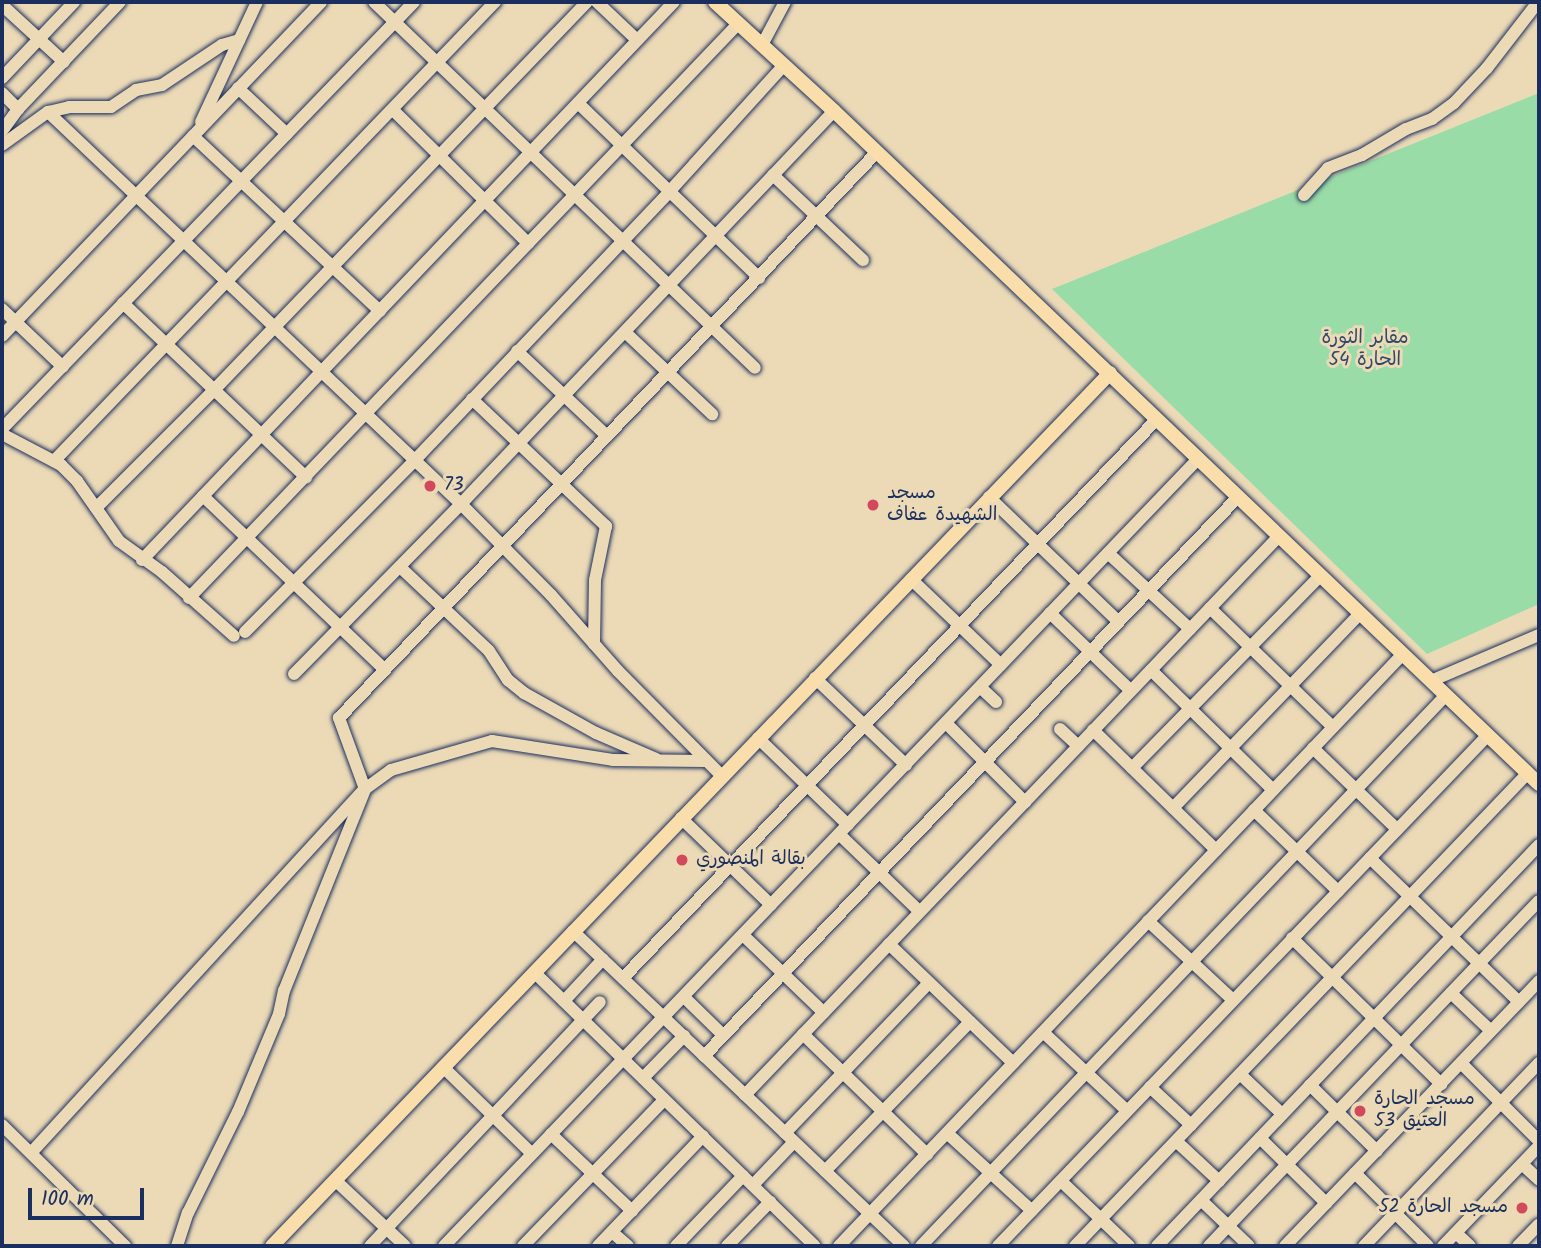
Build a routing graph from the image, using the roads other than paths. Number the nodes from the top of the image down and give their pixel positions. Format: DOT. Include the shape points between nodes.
graph roads {
  1 [pos="74,2"];
  2 [pos="121,2"];
  3 [pos="257,2"];
  4 [pos="321,2"];
  5 [pos="374,2"];
  6 [pos="414,2"];
  7 [pos="495,2"];
  8 [pos="587,2"];
  9 [pos="597,2"];
  10 [pos="674,2"];
  11 [pos="715,2"];
  12 [pos="769,2"];
  13 [pos="1538,2"];
  14 [pos="2,5"];
  15 [pos="782,7"];
  16 [pos="395,21"];
  17 [pos="738,24"];
  18 [pos="38,38"];
  19 [pos="239,40"];
  20 [pos="637,40"];
  21 [pos="762,45"];
  22 [pos="64,62"];
  23 [pos="438,62"];
  24 [pos="784,65"];
  25 [pos="2,78"];
  26 [pos="238,88"];
  27 [pos="2,93"];
  28 [pos="578,103"];
  29 [pos="486,107"];
  30 [pos="19,109"];
  31 [pos="393,110"];
  32 [pos="48,111"];
  33 [pos="834,111"];
  34 [pos="2,131"];
  35 [pos="195,134"];
  36 [pos="287,134"];
  37 [pos="2,145"];
  38 [pos="621,146"];
  39 [pos="531,152"];
  40 [pos="877,152"];
  41 [pos="440,156"];
  42 [pos="773,175"];
  43 [pos="241,181"];
  44 [pos="668,192"];
  45 [pos="574,194"];
  46 [pos="136,195"];
  47 [pos="1304,195"];
  48 [pos="485,200"];
  49 [pos="816,215"];
  50 [pos="285,222"];
  51 [pos="714,237"];
  52 [pos="184,240"];
  53 [pos="623,241"];
  54 [pos="528,243"];
  55 [pos="863,260"];
  56 [pos="333,267"];
  57 [pos="759,278"];
  58 [pos="228,281"];
  59 [pos="668,285"];
  60 [pos="123,303"];
  61 [pos="2,309"];
  62 [pos="380,311"];
  63 [pos="16,322"];
  64 [pos="276,327"];
  65 [pos="712,327"];
  66 [pos="625,332"];
  67 [pos="2,336"];
  68 [pos="166,344"];
  69 [pos="517,351"];
  70 [pos="63,367"];
  71 [pos="755,368"];
  72 [pos="321,372"];
  73 [pos="668,372"];
  74 [pos="1110,373"];
  75 [pos="214,390"];
  76 [pos="564,395"];
  77 [pos="472,399"];
  78 [pos="712,414"];
  79 [pos="366,415"];
  80 [pos="1157,419"];
  81 [pos="2,429"];
  82 [pos="2,434"];
  83 [pos="261,434"];
  84 [pos="607,436"];
  85 [pos="518,443"];
  86 [pos="415,460"];
  87 [pos="1198,460"];
  88 [pos="54,461"];
  89 [pos="306,477"];
  90 [pos="562,485"];
  91 [pos="202,496"];
  92 [pos="989,497"];
  93 [pos="1238,497"];
  94 [pos="461,504"];
  95 [pos="96,508"];
  96 [pos="1278,537"];
  97 [pos="248,539"];
  98 [pos="1038,544"];
  99 [pos="504,547"];
  100 [pos="1108,553"];
  101 [pos="142,559"];
  102 [pos="400,567"];
  103 [pos="1320,576"];
  104 [pos="911,579"];
  105 [pos="293,584"];
  106 [pos="1079,584"];
  107 [pos="1149,591"];
  108 [pos="189,597"];
  109 [pos="442,608"];
  110 [pos="1210,608"];
  111 [pos="1050,614"];
  112 [pos="1360,614"];
  113 [pos="1119,622"];
  114 [pos="960,626"];
  115 [pos="339,627"];
  116 [pos="1190,629"];
  117 [pos="1539,635"];
  118 [pos="593,644"];
  119 [pos="1250,648"];
  120 [pos="1091,652"];
  121 [pos="1403,654"];
  122 [pos="1001,665"];
  123 [pos="385,670"];
  124 [pos="1151,670"];
  125 [pos="294,674"];
  126 [pos="815,678"];
  127 [pos="1431,681"];
  128 [pos="980,687"];
  129 [pos="1290,687"];
  130 [pos="1131,691"];
  131 [pos="1446,695"];
  132 [pos="996,702"];
  133 [pos="1191,709"];
  134 [pos="946,723"];
  135 [pos="865,725"];
  136 [pos="1333,727"];
  137 [pos="1060,729"];
  138 [pos="1093,730"];
  139 [pos="1488,735"];
  140 [pos="758,738"];
  141 [pos="1078,746"];
  142 [pos="1232,748"];
  143 [pos="1313,748"];
  144 [pos="705,761"];
  145 [pos="662,762"];
  146 [pos="985,762"];
  147 [pos="906,765"];
  148 [pos="1132,768"];
  149 [pos="1528,773"];
  150 [pos="722,776"];
  151 [pos="1539,784"];
  152 [pos="807,785"];
  153 [pos="365,789"];
  154 [pos="1356,789"];
  155 [pos="1273,790"];
  156 [pos="1025,802"];
  157 [pos="1173,808"];
  158 [pos="1254,810"];
  159 [pos="681,818"];
  160 [pos="1398,829"];
  161 [pos="844,830"];
  162 [pos="1539,845"];
  163 [pos="1216,850"];
  164 [pos="1297,850"];
  165 [pos="1370,858"];
  166 [pos="730,866"];
  167 [pos="878,874"];
  168 [pos="1338,891"];
  169 [pos="1409,897"];
  170 [pos="1539,901"];
  171 [pos="771,905"];
  172 [pos="920,912"];
  173 [pos="1148,921"];
  174 [pos="573,931"];
  175 [pos="743,935"];
  176 [pos="1451,937"];
  177 [pos="1292,939"];
  178 [pos="889,944"];
  179 [pos="603,959"];
  180 [pos="1192,961"];
  181 [pos="1479,964"];
  182 [pos="534,972"];
  183 [pos="782,974"];
  184 [pos="1333,976"];
  185 [pos="623,978"];
  186 [pos="1539,981"];
  187 [pos="929,983"];
  188 [pos="1451,993"];
  189 [pos="684,997"];
  190 [pos="1233,1000"];
  191 [pos="564,1001"];
  192 [pos="600,1002"];
  193 [pos="1518,1002"];
  194 [pos="824,1013"];
  195 [pos="664,1018"];
  196 [pos="1375,1018"];
  197 [pos="583,1020"];
  198 [pos="970,1022"];
  199 [pos="1043,1031"];
  200 [pos="1491,1031"];
  201 [pos="803,1034"];
  202 [pos="723,1035"];
  203 [pos="684,1036"];
  204 [pos="1402,1045"];
  205 [pos="704,1056"];
  206 [pos="623,1059"];
  207 [pos="1013,1063"];
  208 [pos="1461,1063"];
  209 [pos="1539,1063"];
  210 [pos="443,1067"];
  211 [pos="843,1072"];
  212 [pos="1087,1072"];
  213 [pos="1240,1074"];
  214 [pos="643,1078"];
  215 [pos="1441,1084"];
  216 [pos="1310,1085"];
  217 [pos="1150,1087"];
  218 [pos="745,1095"];
  219 [pos="664,1100"];
  220 [pos="1501,1103"];
  221 [pos="883,1111"];
  222 [pos="1127,1111"];
  223 [pos="1337,1112"];
  224 [pos="1282,1114"];
  225 [pos="492,1115"];
  226 [pos="2,1125"];
  227 [pos="1191,1125"];
  228 [pos="947,1133"];
  229 [pos="551,1134"];
  230 [pos="703,1136"];
  231 [pos="790,1137"];
  232 [pos="1260,1138"];
  233 [pos="1176,1141"];
  234 [pos="1539,1144"];
  235 [pos="1377,1150"];
  236 [pos="31,1153"];
  237 [pos="532,1154"];
  238 [pos="927,1154"];
  239 [pos="1522,1164"];
  240 [pos="1287,1165"];
  241 [pos="825,1171"];
  242 [pos="593,1173"];
  243 [pos="990,1173"];
  244 [pos="1355,1173"];
  245 [pos="335,1180"];
  246 [pos="1539,1180"];
  247 [pos="748,1181"];
  248 [pos="1061,1181"];
  249 [pos="1219,1181"];
  250 [pos="1201,1200"];
  251 [pos="770,1202"];
  252 [pos="1326,1203"];
  253 [pos="632,1211"];
  254 [pos="1032,1211"];
  255 [pos="1395,1213"];
  256 [pos="870,1214"];
  257 [pos="1101,1219"];
  258 [pos="1539,1224"];
  259 [pos="1228,1226"];
  260 [pos="386,1228"];
  261 [pos="612,1232"];
  262 [pos="1456,1233"];
  263 [pos="1370,1244"];
  264 [pos="446,1245"];
  265 [pos="125,1246"];
  266 [pos="177,1246"];
  267 [pos="272,1246"];
  268 [pos="370,1246"];
  269 [pos="405,1246"];
  270 [pos="523,1246"];
  271 [pos="598,1246"];
  272 [pos="628,1246"];
  273 [pos="676,1246"];
  274 [pos="727,1246"];
  275 [pos="816,1246"];
  276 [pos="839,1246"];
  277 [pos="904,1246"];
  278 [pos="921,1246"];
  279 [pos="998,1246"];
  280 [pos="1075,1246"];
  281 [pos="1129,1246"];
  282 [pos="1157,1246"];
  283 [pos="1209,1246"];
  284 [pos="1249,1246"];
  285 [pos="1285,1246"];
  286 [pos="1428,1246"];
  287 [pos="1443,1246"];
  288 [pos="1470,1246"];
  289 [pos="1518,1246"];
  1 -- 18 [label="street"];
  2 -- 22 [label="street"];
  3 -- 19 [label="street"];
  4 -- 26 [label="street"];
  5 -- 16 [label="street"];
  6 -- 16 [label="street"];
  7 -- 23 [label="street"];
  8 -- 29 [label="street"];
  9 -- 20 [label="street"];
  10 -- 20 [label="street"];
  11 -- 17 [label="main road"];
  12 -- 15 [label="street"];
  13 -- 47 [label="street" via="1454,103 1433,119 1328,168"];
  14 -- 18 [label="street"];
  15 -- 21 [label="street"];
  16 -- 23 [label="street"];
  16 -- 36 [label="street"];
  17 -- 21 [label="main road"];
  17 -- 38 [label="street"];
  18 -- 22 [label="street"];
  18 -- 25 [label="street"];
  19 -- 32 [label="street" via="222,45 162,85 136,90 111,107"];
  19 -- 35 [label="street"];
  20 -- 28 [label="street"];
  21 -- 24 [label="main road"];
  22 -- 30 [label="street"];
  23 -- 29 [label="street"];
  23 -- 31 [label="street"];
  24 -- 33 [label="main road"];
  24 -- 44 [label="street"];
  26 -- 35 [label="street"];
  26 -- 36 [label="street"];
  27 -- 30 [label="street"];
  28 -- 38 [label="street"];
  28 -- 39 [label="street"];
  29 -- 39 [label="street"];
  29 -- 41 [label="street"];
  30 -- 34 [label="street"];
  31 -- 41 [label="street"];
  31 -- 50 [label="street"];
  32 -- 37 [label="street"];
  32 -- 46 [label="street"];
  33 -- 40 [label="main road"];
  33 -- 42 [label="street"];
  35 -- 43 [label="street"];
  35 -- 46 [label="street"];
  36 -- 43 [label="street"];
  38 -- 44 [label="street"];
  38 -- 45 [label="street"];
  39 -- 45 [label="street"];
  39 -- 48 [label="street"];
  40 -- 49 [label="street"];
  40 -- 74 [label="main road"];
  41 -- 48 [label="street"];
  41 -- 56 [label="street"];
  42 -- 49 [label="street"];
  42 -- 51 [label="street"];
  43 -- 50 [label="street"];
  43 -- 52 [label="street"];
  44 -- 51 [label="street"];
  44 -- 53 [label="street"];
  45 -- 53 [label="street"];
  45 -- 54 [label="street"];
  46 -- 52 [label="street"];
  46 -- 63 [label="street"];
  48 -- 54 [label="street"];
  48 -- 62 [label="street"];
  49 -- 55 [label="street"];
  49 -- 57 [label="street"];
  50 -- 56 [label="street"];
  50 -- 58 [label="street"];
  51 -- 57 [label="street"];
  51 -- 59 [label="street"];
  52 -- 58 [label="street"];
  52 -- 60 [label="street"];
  53 -- 59 [label="street"];
  53 -- 69 [label="street"];
  54 -- 79 [label="street"];
  56 -- 62 [label="street"];
  56 -- 64 [label="street"];
  57 -- 65 [label="street"];
  58 -- 64 [label="street"];
  58 -- 68 [label="street"];
  59 -- 65 [label="street"];
  59 -- 66 [label="street"];
  60 -- 68 [label="street"];
  60 -- 70 [label="street"];
  61 -- 63 [label="street"];
  62 -- 72 [label="street"];
  63 -- 67 [label="street"];
  63 -- 70 [label="street"];
  64 -- 72 [label="street"];
  64 -- 75 [label="street"];
  65 -- 71 [label="street"];
  65 -- 73 [label="street"];
  66 -- 73 [label="street"];
  66 -- 76 [label="street"];
  68 -- 75 [label="street"];
  68 -- 88 [label="street"];
  69 -- 76 [label="street"];
  69 -- 77 [label="street"];
  70 -- 81 [label="street"];
  72 -- 79 [label="street"];
  72 -- 83 [label="street"];
  73 -- 78 [label="street"];
  73 -- 84 [label="street"];
  74 -- 80 [label="main road"];
  74 -- 92 [label="main road"];
  75 -- 83 [label="street"];
  75 -- 95 [label="street"];
  76 -- 84 [label="street"];
  76 -- 85 [label="street"];
  77 -- 85 [label="street"];
  77 -- 86 [label="street"];
  79 -- 86 [label="street"];
  79 -- 89 [label="street"];
  80 -- 87 [label="main road"];
  80 -- 98 [label="street"];
  82 -- 88 [label="street"];
  83 -- 89 [label="street"];
  83 -- 91 [label="street"];
  84 -- 90 [label="street"];
  85 -- 90 [label="street"];
  85 -- 94 [label="street"];
  86 -- 94 [label="street"];
  86 -- 105 [label="street"];
  87 -- 93 [label="main road"];
  87 -- 100 [label="street"];
  88 -- 95 [label="street" via="71,473"];
  89 -- 97 [label="street"];
  90 -- 99 [label="street"];
  90 -- 118 [label="street" via="606,526 595,580"];
  91 -- 97 [label="street"];
  91 -- 101 [label="street"];
  92 -- 98 [label="street"];
  92 -- 104 [label="main road"];
  93 -- 96 [label="main road"];
  93 -- 107 [label="street"];
  94 -- 99 [label="street"];
  94 -- 102 [label="street"];
  95 -- 101 [label="street" via="119,541"];
  96 -- 103 [label="main road"];
  96 -- 110 [label="street"];
  97 -- 105 [label="street"];
  97 -- 108 [label="street"];
  98 -- 106 [label="street"];
  98 -- 114 [label="street"];
  99 -- 109 [label="street"];
  99 -- 118 [label="street"];
  100 -- 106 [label="street"];
  100 -- 107 [label="street"];
  101 -- 108 [label="street"];
  102 -- 109 [label="street"];
  102 -- 115 [label="street"];
  103 -- 112 [label="main road"];
  103 -- 119 [label="street"];
  104 -- 114 [label="street"];
  104 -- 126 [label="main road"];
  105 -- 108 [label="street" via="239,634"];
  105 -- 115 [label="street"];
  106 -- 111 [label="street"];
  106 -- 113 [label="street"];
  107 -- 113 [label="street"];
  107 -- 116 [label="street"];
  109 -- 123 [label="street"];
  109 -- 145 [label="street" via="489,651 508,680 524,693 596,733"];
  110 -- 116 [label="street"];
  110 -- 119 [label="street"];
  111 -- 120 [label="street"];
  111 -- 122 [label="street"];
  112 -- 121 [label="main road"];
  112 -- 129 [label="street"];
  113 -- 120 [label="street"];
  114 -- 122 [label="street"];
  114 -- 135 [label="street"];
  115 -- 123 [label="street"];
  115 -- 125 [label="street"];
  116 -- 124 [label="street"];
  117 -- 127 [label="street"];
  118 -- 144 [label="street"];
  119 -- 129 [label="street"];
  119 -- 133 [label="street"];
  120 -- 130 [label="street"];
  120 -- 146 [label="street"];
  121 -- 127 [label="main road"];
  121 -- 136 [label="street"];
  122 -- 128 [label="street"];
  123 -- 153 [label="street" via="339,718"];
  124 -- 130 [label="street"];
  124 -- 133 [label="street"];
  126 -- 135 [label="street"];
  126 -- 140 [label="main road"];
  127 -- 131 [label="main road"];
  128 -- 132 [label="street"];
  128 -- 134 [label="street"];
  129 -- 136 [label="street"];
  129 -- 142 [label="street"];
  130 -- 138 [label="street"];
  131 -- 139 [label="main road"];
  131 -- 154 [label="street"];
  133 -- 142 [label="street"];
  133 -- 148 [label="street"];
  134 -- 146 [label="street"];
  134 -- 147 [label="street"];
  135 -- 147 [label="street"];
  135 -- 152 [label="street"];
  136 -- 143 [label="street"];
  137 -- 141 [label="street"];
  138 -- 141 [label="street"];
  138 -- 148 [label="street"];
  139 -- 149 [label="main road"];
  139 -- 160 [label="street"];
  140 -- 150 [label="main road"];
  140 -- 152 [label="street"];
  141 -- 156 [label="street"];
  142 -- 155 [label="street"];
  142 -- 157 [label="street"];
  143 -- 154 [label="street"];
  143 -- 155 [label="street"];
  144 -- 145 [label="street"];
  144 -- 150 [label="street"];
  145 -- 153 [label="street" via="565,755 492,741 391,770"];
  146 -- 156 [label="street"];
  146 -- 167 [label="street"];
  147 -- 161 [label="street"];
  148 -- 157 [label="street"];
  149 -- 151 [label="main road"];
  149 -- 169 [label="street"];
  150 -- 159 [label="main road"];
  152 -- 161 [label="street"];
  152 -- 166 [label="street"];
  153 -- 236 [label="street"];
  153 -- 266 [label="street" via="284,991 279,1014"];
  154 -- 160 [label="street"];
  154 -- 164 [label="street"];
  155 -- 158 [label="street"];
  156 -- 172 [label="street"];
  157 -- 163 [label="street"];
  158 -- 163 [label="street"];
  158 -- 164 [label="street"];
  159 -- 166 [label="street"];
  159 -- 174 [label="main road"];
  160 -- 165 [label="street"];
  161 -- 167 [label="street"];
  161 -- 171 [label="street"];
  162 -- 176 [label="street"];
  163 -- 173 [label="street"];
  164 -- 168 [label="street"];
  164 -- 180 [label="street"];
  165 -- 168 [label="street"];
  165 -- 169 [label="street"];
  166 -- 171 [label="street"];
  166 -- 185 [label="street"];
  167 -- 172 [label="street"];
  167 -- 183 [label="street"];
  168 -- 177 [label="street"];
  169 -- 176 [label="street"];
  169 -- 184 [label="street"];
  170 -- 181 [label="street"];
  171 -- 175 [label="street"];
  172 -- 178 [label="street"];
  173 -- 180 [label="street"];
  173 -- 199 [label="street"];
  174 -- 179 [label="street"];
  174 -- 182 [label="main road"];
  175 -- 183 [label="street"];
  175 -- 189 [label="street"];
  176 -- 181 [label="street"];
  176 -- 196 [label="street"];
  177 -- 184 [label="street"];
  177 -- 190 [label="street"];
  178 -- 187 [label="street"];
  178 -- 194 [label="street"];
  179 -- 185 [label="street"];
  179 -- 191 [label="street"];
  180 -- 190 [label="street"];
  180 -- 212 [label="street"];
  181 -- 188 [label="street"];
  181 -- 193 [label="street"];
  182 -- 191 [label="street"];
  182 -- 210 [label="main road"];
  183 -- 194 [label="street"];
  183 -- 202 [label="street"];
  184 -- 196 [label="street"];
  184 -- 213 [label="street"];
  185 -- 195 [label="street"];
  186 -- 193 [label="street"];
  187 -- 198 [label="street"];
  187 -- 211 [label="street"];
  188 -- 200 [label="street"];
  188 -- 204 [label="street"];
  189 -- 195 [label="street"];
  189 -- 202 [label="street"];
  190 -- 217 [label="street"];
  191 -- 197 [label="street"];
  192 -- 197 [label="street"];
  193 -- 200 [label="street"];
  194 -- 201 [label="street"];
  195 -- 203 [label="street"];
  195 -- 206 [label="street"];
  196 -- 204 [label="street"];
  196 -- 216 [label="street"];
  197 -- 206 [label="street"];
  197 -- 225 [label="street"];
  198 -- 207 [label="street"];
  198 -- 221 [label="street"];
  199 -- 207 [label="street"];
  199 -- 212 [label="street"];
  200 -- 208 [label="street"];
  201 -- 211 [label="street"];
  201 -- 218 [label="street"];
  202 -- 205 [label="street"];
  203 -- 205 [label="street"];
  203 -- 214 [label="street"];
  204 -- 215 [label="street"];
  204 -- 223 [label="street"];
  205 -- 218 [label="street"];
  206 -- 214 [label="street"];
  206 -- 229 [label="street"];
  207 -- 228 [label="street"];
  208 -- 215 [label="street"];
  208 -- 220 [label="street"];
  209 -- 220 [label="street"];
  210 -- 225 [label="street"];
  210 -- 245 [label="main road"];
  211 -- 221 [label="street"];
  211 -- 231 [label="street"];
  212 -- 222 [label="street"];
  212 -- 243 [label="street"];
  213 -- 224 [label="street"];
  213 -- 227 [label="street"];
  214 -- 219 [label="street"];
  215 -- 235 [label="street"];
  216 -- 223 [label="street"];
  216 -- 224 [label="street"];
  217 -- 222 [label="street"];
  217 -- 227 [label="street"];
  218 -- 231 [label="street"];
  219 -- 230 [label="street"];
  219 -- 242 [label="street"];
  220 -- 234 [label="street"];
  220 -- 255 [label="street"];
  221 -- 238 [label="street"];
  221 -- 241 [label="street"];
  222 -- 248 [label="street"];
  223 -- 235 [label="street"];
  223 -- 240 [label="street"];
  224 -- 232 [label="street"];
  225 -- 237 [label="street"];
  225 -- 260 [label="street"];
  226 -- 236 [label="street"];
  227 -- 233 [label="street"];
  228 -- 238 [label="street"];
  228 -- 243 [label="street"];
  229 -- 237 [label="street"];
  229 -- 242 [label="street"];
  230 -- 247 [label="street"];
  230 -- 253 [label="street"];
  231 -- 241 [label="street"];
  231 -- 247 [label="street"];
  232 -- 240 [label="street"];
  232 -- 249 [label="street"];
  233 -- 249 [label="street"];
  233 -- 257 [label="street"];
  234 -- 239 [label="street"];
  235 -- 244 [label="street"];
  236 -- 265 [label="street"];
  237 -- 264 [label="street"];
  238 -- 256 [label="street"];
  239 -- 246 [label="street"];
  239 -- 262 [label="street"];
  240 -- 252 [label="street"];
  240 -- 259 [label="street"];
  241 -- 256 [label="street"];
  242 -- 253 [label="street"];
  242 -- 270 [label="street"];
  243 -- 254 [label="street"];
  243 -- 278 [label="street"];
  244 -- 252 [label="street"];
  244 -- 255 [label="street"];
  245 -- 260 [label="street"];
  245 -- 267 [label="main road"];
  247 -- 251 [label="street"];
  247 -- 273 [label="street"];
  248 -- 254 [label="street"];
  248 -- 257 [label="street"];
  249 -- 250 [label="street"];
  250 -- 259 [label="street"];
  250 -- 282 [label="street"];
  251 -- 274 [label="street"];
  251 -- 275 [label="street"];
  252 -- 285 [label="street"];
  253 -- 261 [label="street"];
  254 -- 279 [label="street"];
  255 -- 263 [label="street"];
  255 -- 286 [label="street"];
  256 -- 276 [label="street"];
  256 -- 277 [label="street"];
  257 -- 280 [label="street"];
  257 -- 281 [label="street"];
  258 -- 289 [label="street"];
  259 -- 283 [label="street"];
  259 -- 284 [label="street"];
  260 -- 268 [label="street"];
  260 -- 269 [label="street"];
  261 -- 271 [label="street"];
  261 -- 272 [label="street"];
  262 -- 287 [label="street"];
  262 -- 288 [label="street"];
}
